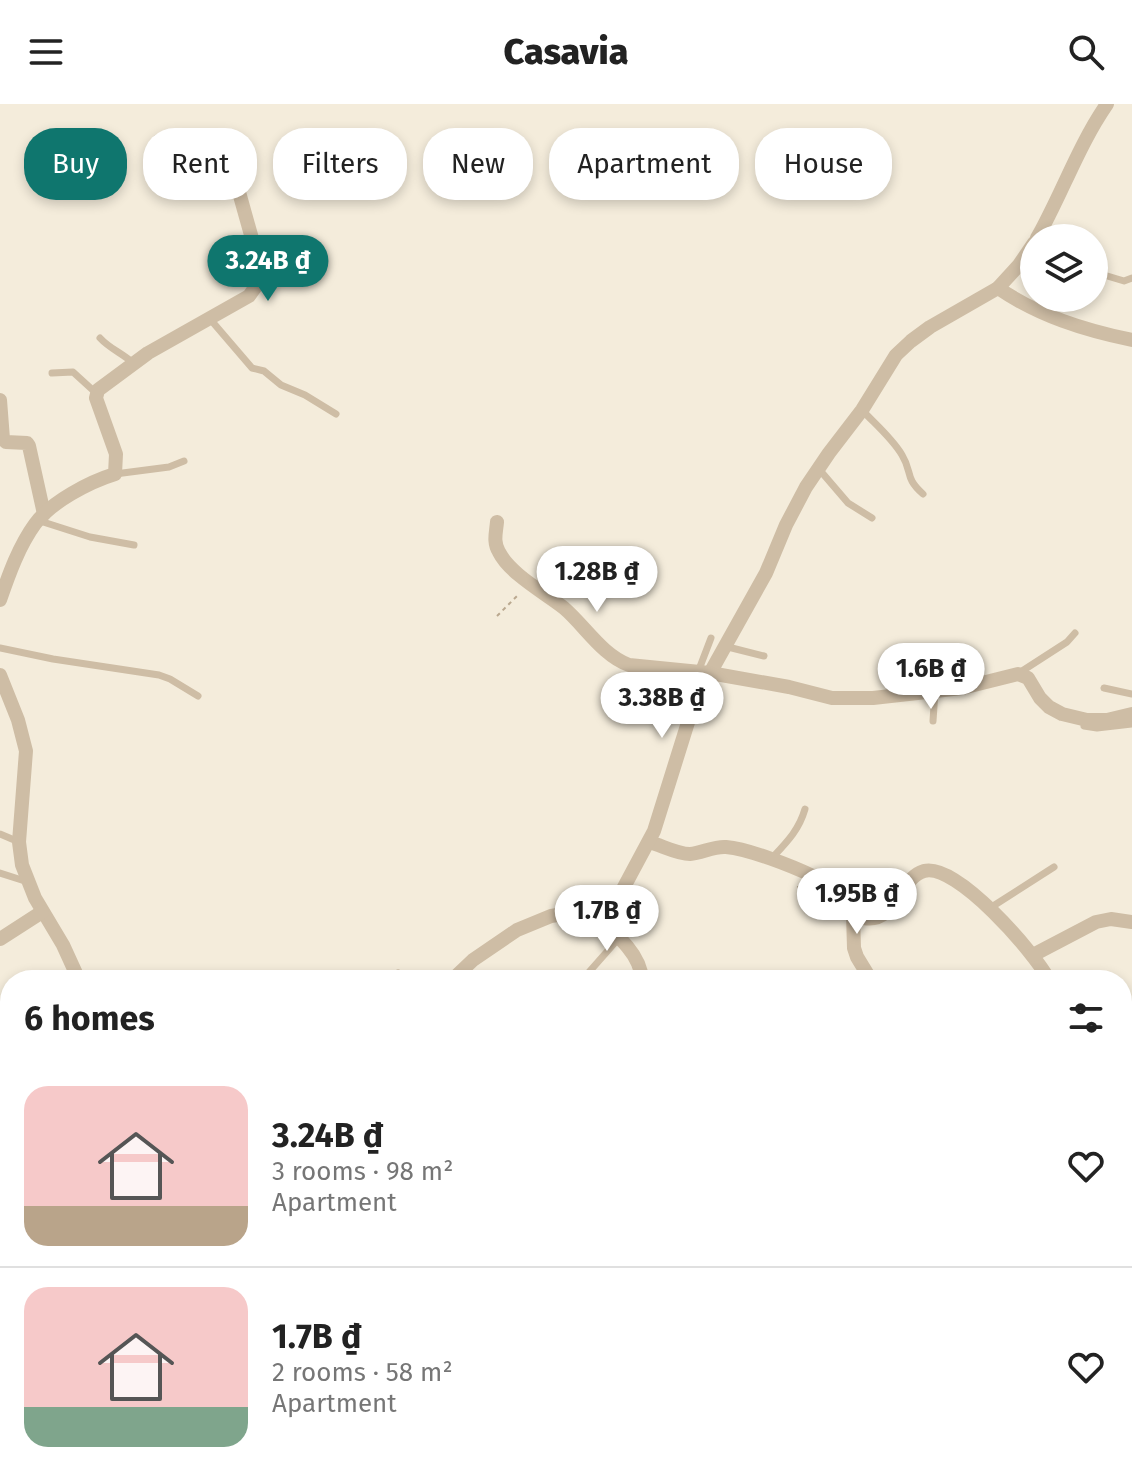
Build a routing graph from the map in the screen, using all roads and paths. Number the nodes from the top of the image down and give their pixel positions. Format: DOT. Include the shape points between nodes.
graph roads {
  1 [pos="1107,104"];
  2 [pos="243,200"];
  3 [pos="1045,224"];
  4 [pos="1020,263"];
  5 [pos="1108,276"];
  6 [pos="1132,278"];
  7 [pos="998,288"];
  8 [pos="209,317"];
  9 [pos="100,338"];
  10 [pos="1132,340"];
  11 [pos="134,364"];
  12 [pos="52,373"];
  13 [pos="96,393"];
  14 [pos="0,400"];
  15 [pos="862,410"];
  16 [pos="336,414"];
  17 [pos="184,461"];
  18 [pos="818,468"];
  19 [pos="115,474"];
  20 [pos="923,494"];
  21 [pos="41,517"];
  22 [pos="872,518"];
  23 [pos="497,522"];
  24 [pos="134,545"];
  25 [pos="530,583"];
  26 [pos="0,600"];
  27 [pos="497,616"];
  28 [pos="1075,633"];
  29 [pos="711,638"];
  30 [pos="724,646"];
  31 [pos="0,648"];
  32 [pos="764,656"];
  33 [pos="704,672"];
  34 [pos="1018,674"];
  35 [pos="0,675"];
  36 [pos="1104,688"];
  37 [pos="935,691"];
  38 [pos="1132,694"];
  39 [pos="198,696"];
  40 [pos="1132,714"];
  41 [pos="1072,718"];
  42 [pos="933,721"];
  43 [pos="1132,724"];
  44 [pos="805,809"];
  45 [pos="0,834"];
  46 [pos="19,842"];
  47 [pos="649,842"];
  48 [pos="771,860"];
  49 [pos="1054,867"];
  50 [pos="793,868"];
  51 [pos="0,873"];
  52 [pos="28,882"];
  53 [pos="990,908"];
  54 [pos="42,912"];
  55 [pos="853,914"];
  56 [pos="806,916"];
  57 [pos="597,918"];
  58 [pos="1132,922"];
  59 [pos="619,938"];
  60 [pos="0,939"];
  61 [pos="1033,955"];
  62 [pos="74,970"];
  63 [pos="462,970"];
  64 [pos="591,970"];
  65 [pos="641,970"];
  66 [pos="865,970"];
  67 [pos="1043,970"];
  1 -- 3 [label="street"];
  2 -- 8 [label="street" via="259,282 249,296"];
  4 -- 7 [label="street"];
  5 -- 6 [label="lane"];
  7 -- 10 [label="street" via="1076,327"];
  7 -- 15 [label="street" via="911,341 896,355"];
  8 -- 11 [label="street"];
  8 -- 16 [label="lane" via="252,368"];
  9 -- 11 [label="lane"];
  11 -- 13 [label="street"];
  12 -- 13 [label="lane" via="73,372"];
  13 -- 19 [label="street" via="116,454"];
  14 -- 21 [label="street" via="3,439 29,446"];
  15 -- 18 [label="street"];
  15 -- 20 [label="lane" via="897,447 910,481"];
  17 -- 19 [label="lane"];
  18 -- 22 [label="lane" via="848,503"];
  18 -- 30 [label="street"];
  19 -- 21 [label="street" via="86,486"];
  21 -- 24 [label="lane" via="90,537"];
  21 -- 26 [label="street"];
  23 -- 25 [label="street" via="497,550"];
  25 -- 27 [label="path"];
  25 -- 33 [label="street" via="622,663"];
  28 -- 34 [label="lane"];
  29 -- 33 [label="lane"];
  30 -- 32 [label="lane"];
  30 -- 33 [label="street"];
  31 -- 39 [label="lane" via="159,675"];
  33 -- 37 [label="street" via="832,698"];
  33 -- 47 [label="street"];
  34 -- 37 [label="street"];
  34 -- 41 [label="street" via="1028,678 1049,707"];
  35 -- 46 [label="street" via="26,751"];
  36 -- 38 [label="lane"];
  37 -- 42 [label="lane"];
  40 -- 41 [label="street" via="1107,720"];
  41 -- 43 [label="lane" via="1097,728"];
  44 -- 48 [label="lane" via="793,836"];
  45 -- 46 [label="lane"];
  46 -- 52 [label="street"];
  47 -- 48 [label="street" via="690,854 727,847"];
  47 -- 57 [label="street" via="616,902"];
  48 -- 50 [label="street"];
  49 -- 53 [label="lane"];
  50 -- 55 [label="street" via="819,879"];
  50 -- 56 [label="path"];
  51 -- 52 [label="lane"];
  52 -- 54 [label="street"];
  53 -- 55 [label="street" via="947,877 925,870 881,916"];
  53 -- 61 [label="street"];
  54 -- 60 [label="street"];
  54 -- 62 [label="street"];
  55 -- 66 [label="street" via="854,948"];
  57 -- 59 [label="street"];
  57 -- 63 [label="street" via="564,914 537,921"];
  58 -- 61 [label="street" via="1096,922"];
  59 -- 64 [label="lane"];
  59 -- 65 [label="street"];
  61 -- 67 [label="street"];
}
